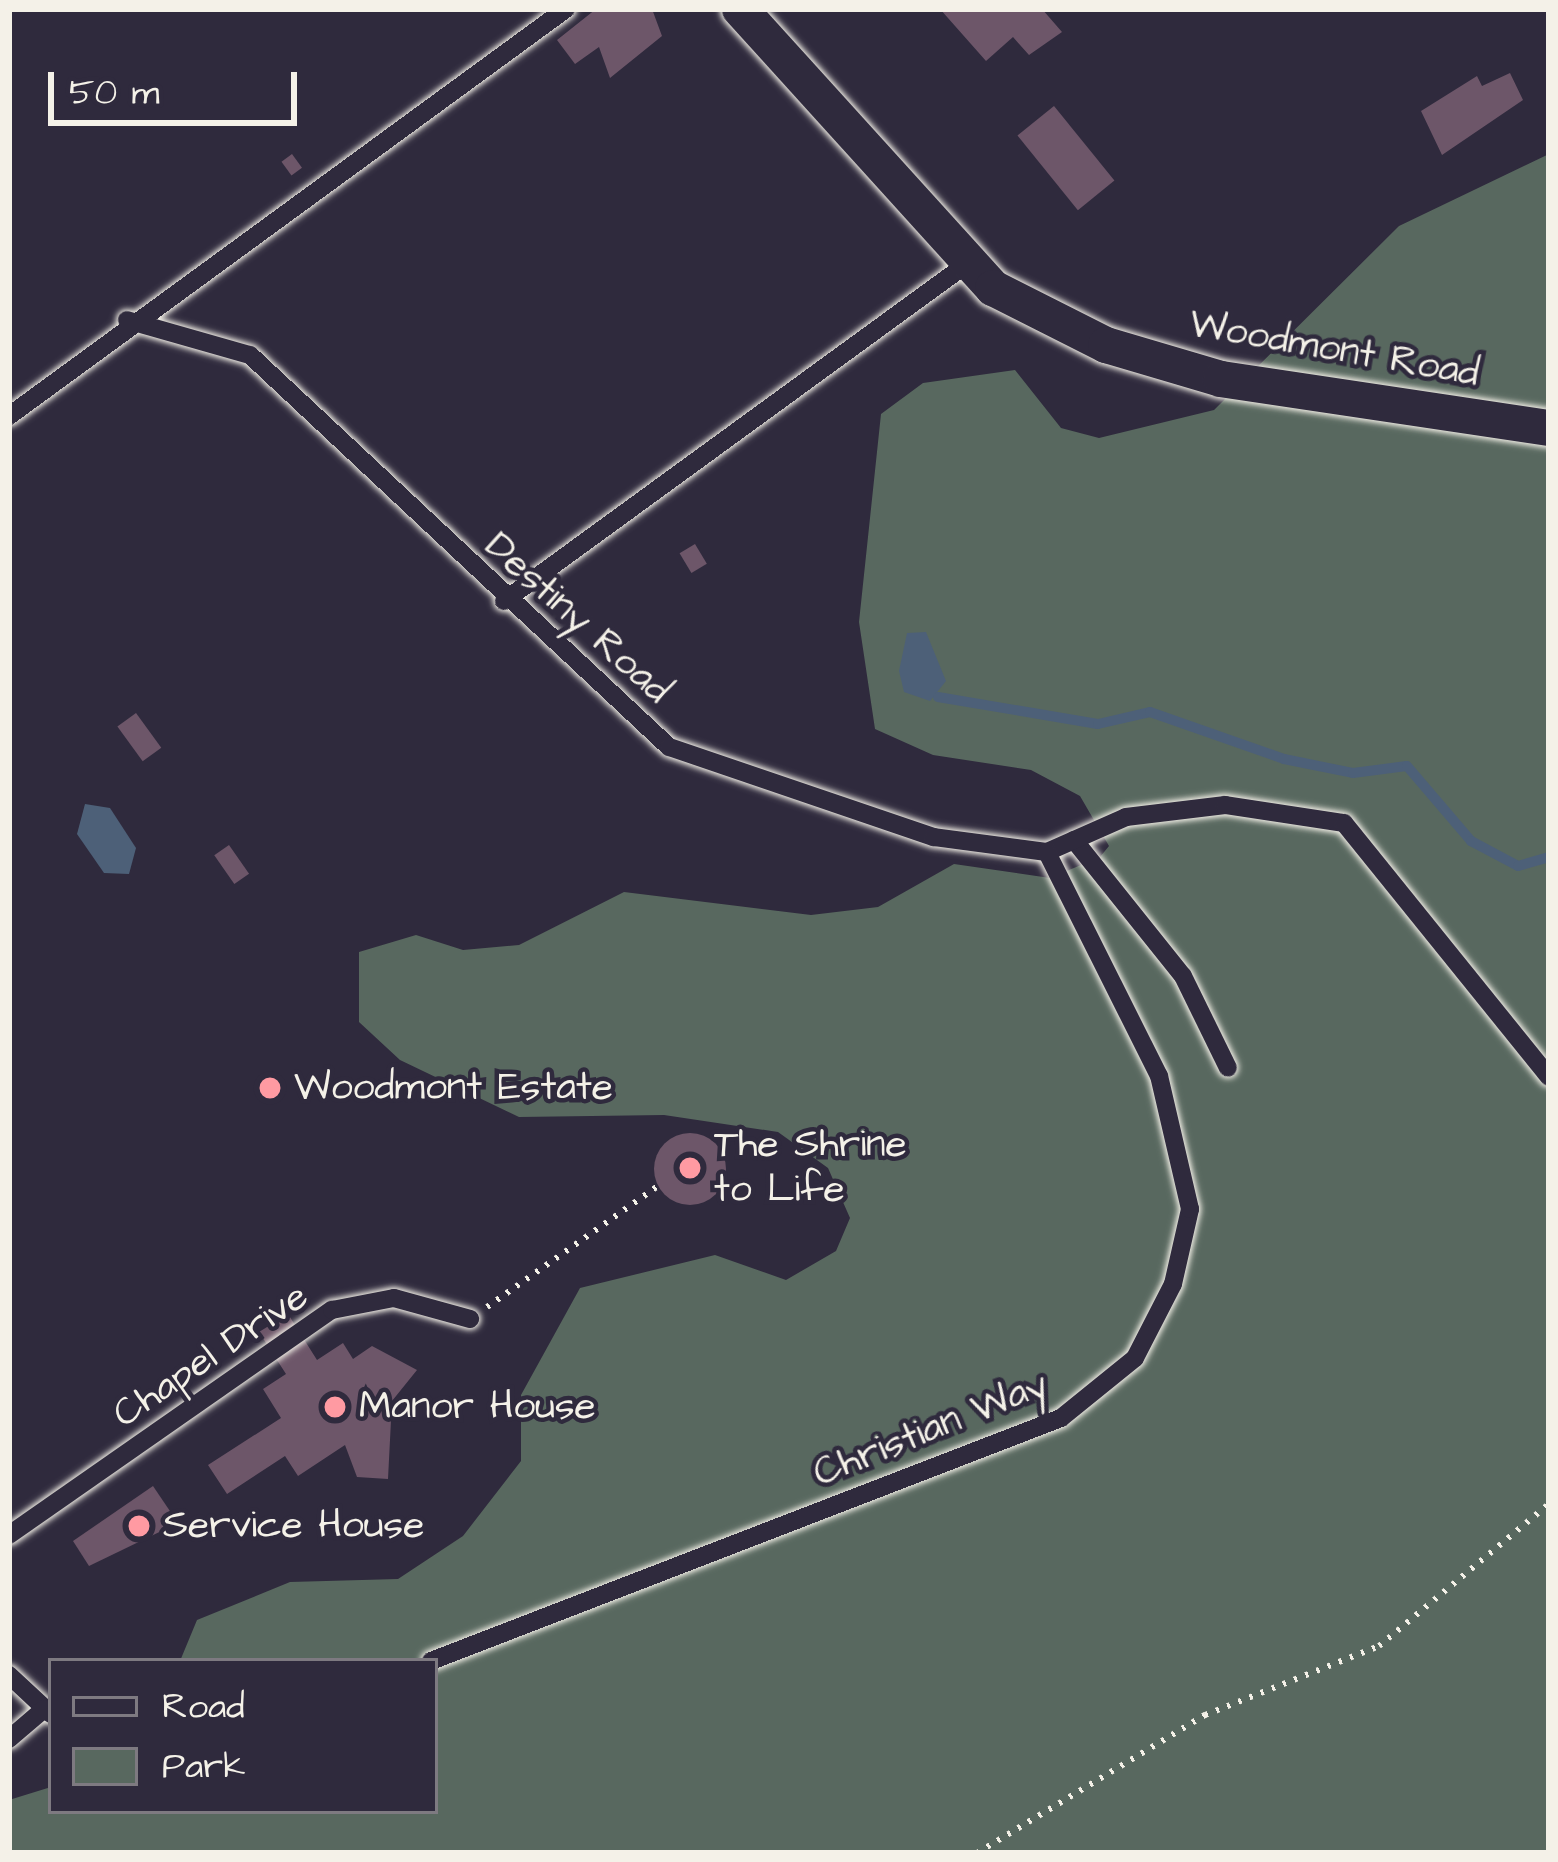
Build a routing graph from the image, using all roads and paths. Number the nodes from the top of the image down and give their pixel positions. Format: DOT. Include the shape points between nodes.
graph roads {
  1 [pos="566,9"];
  2 [pos="740,9"];
  3 [pos="968,263"];
  4 [pos="128,320"];
  5 [pos="9,416"];
  6 [pos="1549,428"];
  7 [pos="505,601"];
  8 [pos="1074,840"];
  9 [pos="1047,852"];
  10 [pos="1228,1068"];
  11 [pos="1549,1077"];
  12 [pos="658,1186"];
  13 [pos="470,1319"];
  14 [pos="1549,1504"];
  15 [pos="9,1535"];
  16 [pos="438,1658"];
  17 [pos="9,1676"];
  18 [pos="48,1711"];
  19 [pos="9,1739"];
  20 [pos="977,1853"];
  1 -- 4 [label="lane"];
  2 -- 3 [label="street, Woodmont Road"];
  3 -- 6 [label="street, Woodmont Road" via="1106,345 1221,379"];
  3 -- 7 [label="lane"];
  4 -- 5 [label="lane"];
  4 -- 7 [label="lane, Destiny Road" via="250,355"];
  7 -- 9 [label="lane, Destiny Road" via="669,747 934,838"];
  8 -- 9 [label="lane"];
  8 -- 10 [label="lane" via="1183,976"];
  8 -- 11 [label="lane" via="1126,817 1225,805 1344,823"];
  9 -- 16 [label="lane, Christian Way" via="1159,1076 1190,1209 1173,1284 1135,1358 1061,1418"];
  12 -- 13 [label="path"];
  13 -- 15 [label="lane, Chapel Drive" via="394,1298 332,1310"];
  14 -- 20 [label="path" via="1379,1646 1205,1715"];
  17 -- 18 [label="lane"];
  18 -- 19 [label="lane"];
}
